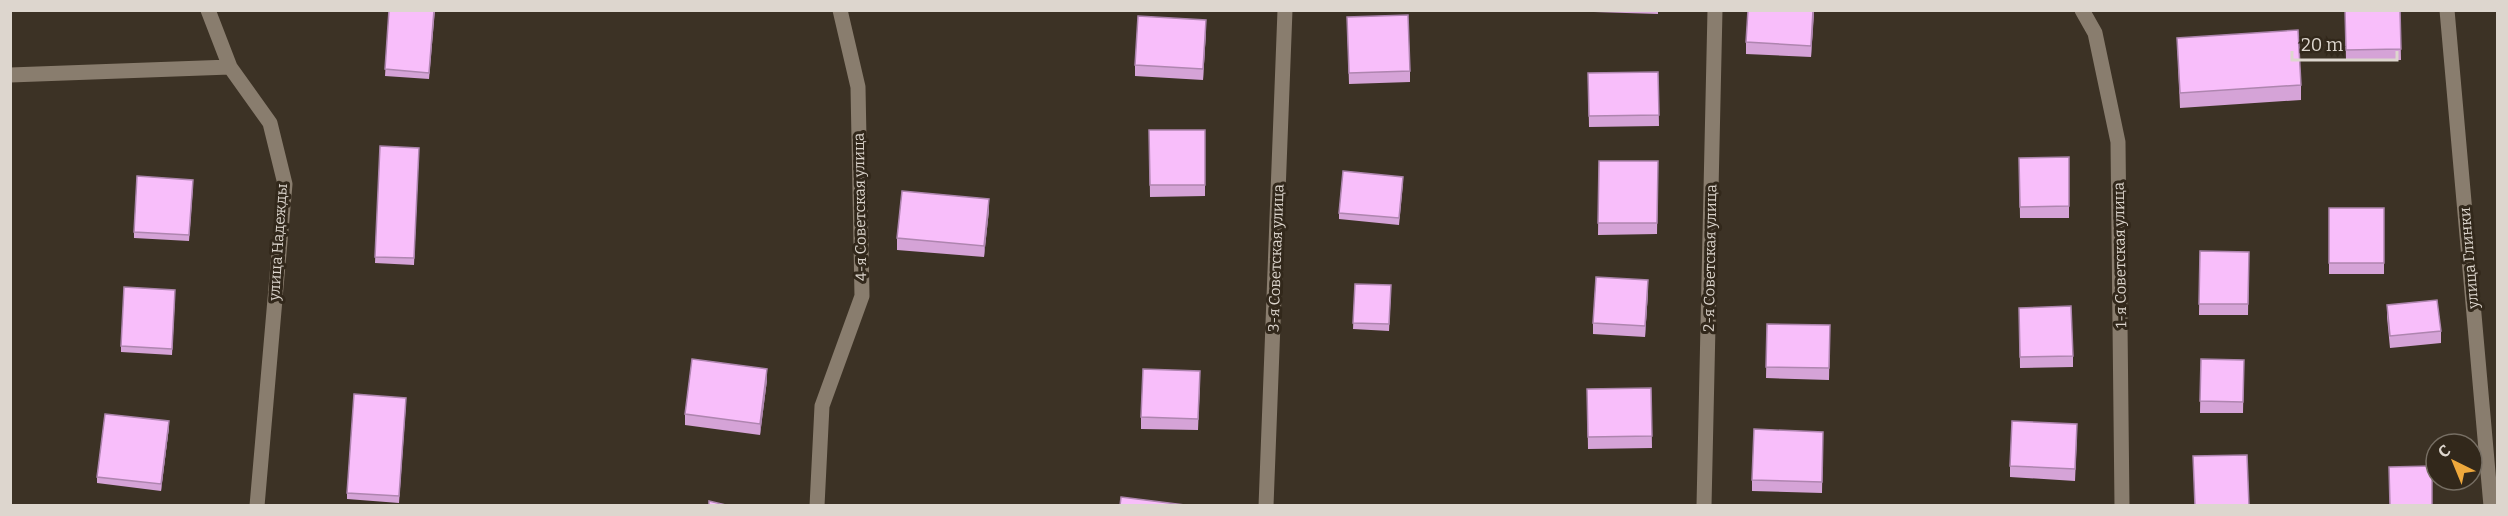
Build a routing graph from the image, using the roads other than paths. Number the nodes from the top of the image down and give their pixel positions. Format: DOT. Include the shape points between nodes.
graph roads {
  1 [pos="208,10"];
  2 [pos="840,10"];
  3 [pos="1285,10"];
  4 [pos="1715,10"];
  5 [pos="2082,10"];
  6 [pos="2447,10"];
  7 [pos="230,67"];
  8 [pos="10,75"];
  9 [pos="257,506"];
  10 [pos="817,506"];
  11 [pos="1266,506"];
  12 [pos="1704,506"];
  13 [pos="2122,506"];
  14 [pos="2491,506"];
  1 -- 7 [label="street, улица Надежды"];
  2 -- 10 [label="street, 4-я Советская улица" via="858,87 862,296 822,406"];
  3 -- 11 [label="street, 3-я Советская улица"];
  4 -- 12 [label="street, 2-я Советская улица"];
  5 -- 13 [label="street, 1-я Советская улица" via="2095,33 2118,142"];
  6 -- 14 [label="street, улица Глинки"];
  7 -- 8 [label="street"];
  7 -- 9 [label="street, улица Надежды" via="270,123 285,184"];
}
